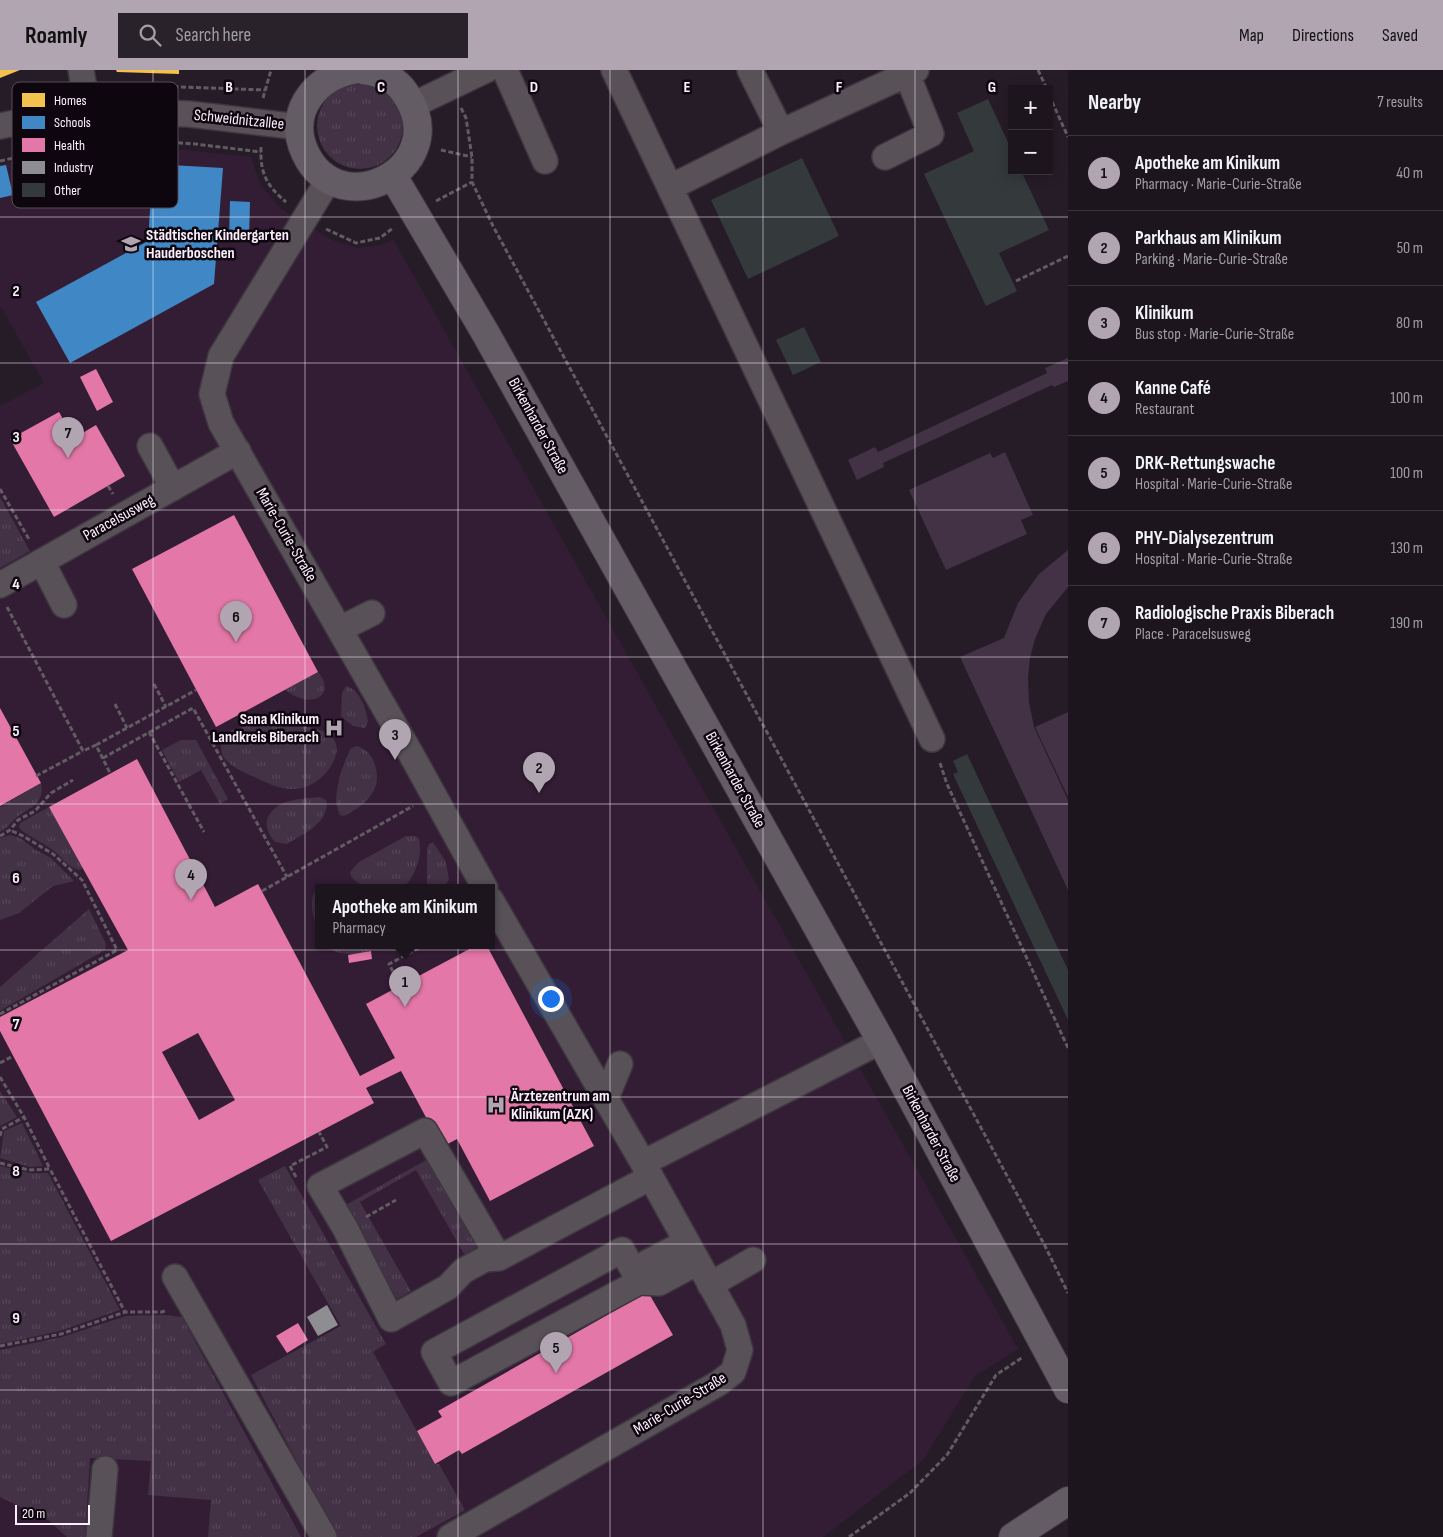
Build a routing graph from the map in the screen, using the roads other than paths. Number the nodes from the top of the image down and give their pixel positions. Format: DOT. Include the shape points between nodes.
graph roads {
  1 [pos="486,70"];
  2 [pos="505,70"];
  3 [pos="614,70"];
  4 [pos="750,70"];
  5 [pos="348,71"];
  6 [pos="912,72"];
  7 [pos="413,105"];
  8 [pos="178,114"];
  9 [pos="299,127"];
  10 [pos="781,132"];
  11 [pos="885,157"];
  12 [pos="545,161"];
  13 [pos="393,176"];
  14 [pos="329,179"];
  15 [pos="671,187"];
  16 [pos="150,446"];
  17 [pos="238,451"];
  18 [pos="173,488"];
  19 [pos="42,562"];
  20 [pos="2,593"];
  21 [pos="64,605"];
  22 [pos="372,613"];
  23 [pos="340,629"];
  24 [pos="932,739"];
  25 [pos="483,884"];
  26 [pos="495,907"];
  27 [pos="881,1041"];
  28 [pos="620,1064"];
  29 [pos="606,1098"];
  30 [pos="647,1170"];
  31 [pos="749,1254"];
  32 [pos="499,1258"];
  33 [pos="699,1265"];
  34 [pos="636,1276"];
  35 [pos="175,1277"];
  36 [pos="1068,1389"];
  37 [pos="105,1469"];
  38 [pos="1068,1502"];
  39 [pos="99,1537"];
  40 [pos="324,1537"];
  41 [pos="450,1537"];
  42 [pos="1013,1537"];
  1 -- 7 [label="street"];
  2 -- 12 [label="street"];
  3 -- 15 [label="street"];
  4 -- 10 [label="street"];
  5 -- 7 [label="main road" via="374,71 390,78 404,90"];
  5 -- 9 [label="main road" via="323,81 310,94"];
  6 -- 10 [label="street"];
  6 -- 11 [label="street" via="932,134"];
  7 -- 13 [label="main road" via="418,124 416,144 407,162"];
  8 -- 9 [label="street, Schweidnitzallee"];
  9 -- 14 [label="main road" via="307,157 316,170"];
  10 -- 15 [label="street"];
  13 -- 14 [label="main road" via="378,184 361,187"];
  13 -- 27 [label="main road, Birkenharder Straße" via="486,334"];
  14 -- 17 [label="street, Marie-Curie-Straße" via="221,356 212,394 221,422"];
  15 -- 24 [label="street"];
  16 -- 18 [label="street"];
  17 -- 18 [label="street, Paracelsusweg"];
  17 -- 23 [label="street, Marie-Curie-Straße"];
  18 -- 19 [label="street, Paracelsusweg" via="84,550"];
  19 -- 20 [label="street, Paracelsusweg"];
  19 -- 21 [label="street"];
  22 -- 23 [label="street"];
  23 -- 25 [label="street, Marie-Curie-Straße"];
  26 -- 29 [label="street, Marie-Curie-Straße"];
  27 -- 30 [label="street"];
  27 -- 36 [label="main road, Birkenharder Straße"];
  28 -- 29 [label="street"];
  29 -- 30 [label="street, Marie-Curie-Straße"];
  30 -- 32 [label="street"];
  30 -- 33 [label="street, Marie-Curie-Straße"];
  31 -- 33 [label="street"];
  32 -- 32 [label="street" via="426,1131 320,1186 391,1319 448,1287 463,1271 485,1259"];
  33 -- 34 [label="street" via="659,1283"];
  33 -- 41 [label="street, Marie-Curie-Straße" via="733,1325 740,1350 733,1372"];
  34 -- 34 [label="street" via="622,1250 434,1352 451,1383"];
  35 -- 40 [label="street"];
  37 -- 39 [label="street"];
  38 -- 42 [label="main road"];
}
